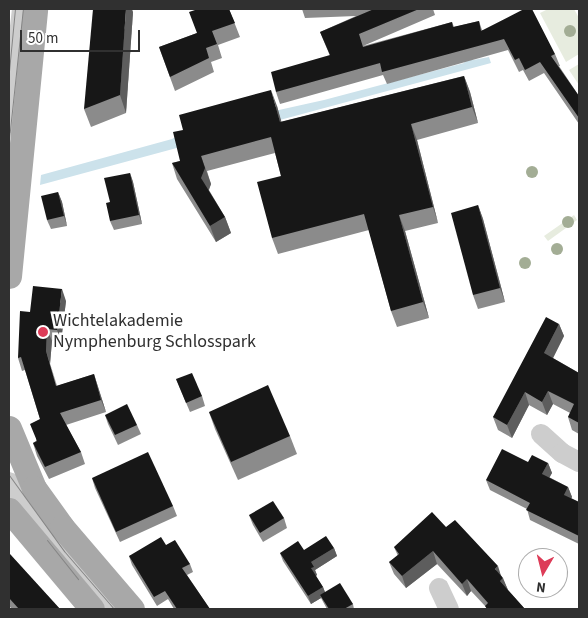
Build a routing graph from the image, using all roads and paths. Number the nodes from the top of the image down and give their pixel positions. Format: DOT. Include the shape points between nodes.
graph roads {
  1 [pos="22,9"];
  2 [pos="35,9"];
  3 [pos="9,123"];
  4 [pos="9,276"];
  5 [pos="9,428"];
  6 [pos="541,434"];
  7 [pos="579,462"];
  8 [pos="9,482"];
  9 [pos="9,510"];
  10 [pos="67,572"];
  11 [pos="439,588"];
  12 [pos="92,609"];
  13 [pos="110,609"];
  14 [pos="132,609"];
  15 [pos="449,609"];
  1 -- 3 [label="street"];
  2 -- 4 [label="main road"];
  5 -- 14 [label="main road" via="34,488"];
  6 -- 7 [label="street" via="562,453"];
  8 -- 10 [label="street"];
  9 -- 10 [label="main road"];
  10 -- 12 [label="main road"];
  10 -- 13 [label="street"];
  11 -- 15 [label="street"];
}
